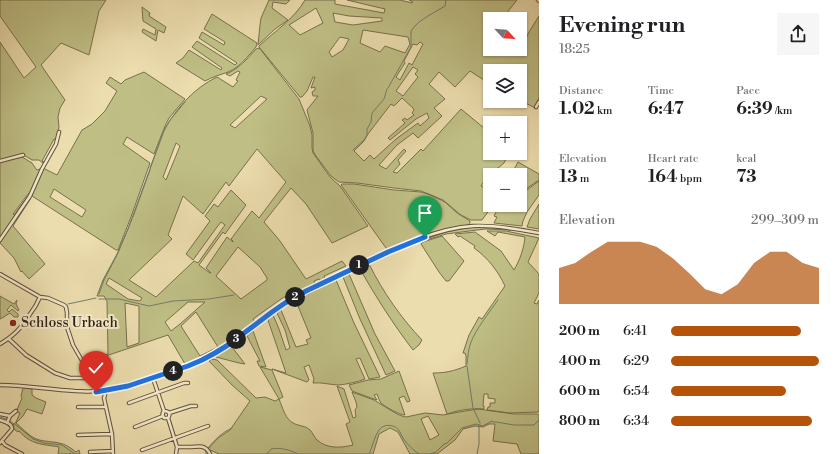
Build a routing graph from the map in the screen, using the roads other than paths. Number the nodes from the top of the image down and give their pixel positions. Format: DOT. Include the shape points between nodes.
graph roads {
  1 [pos="539,102"];
  2 [pos="536,107"];
  3 [pos="59,132"];
  4 [pos="23,155"];
  5 [pos="0,161"];
  6 [pos="539,233"];
  7 [pos="0,240"];
  8 [pos="0,274"];
  9 [pos="40,297"];
  10 [pos="9,339"];
  11 [pos="0,344"];
  12 [pos="92,378"];
  13 [pos="153,378"];
  14 [pos="188,383"];
  15 [pos="0,385"];
  16 [pos="104,390"];
  17 [pos="96,392"];
  18 [pos="157,393"];
  19 [pos="129,403"];
  20 [pos="196,406"];
  21 [pos="78,407"];
  22 [pos="106,407"];
  23 [pos="16,411"];
  24 [pos="164,411"];
  25 [pos="169,413"];
  26 [pos="0,414"];
  27 [pos="163,416"];
  28 [pos="168,418"];
  29 [pos="0,420"];
  30 [pos="9,420"];
  31 [pos="208,426"];
  32 [pos="135,427"];
  33 [pos="112,434"];
  34 [pos="78,435"];
  35 [pos="174,438"];
  36 [pos="1,442"];
  37 [pos="177,447"];
  38 [pos="142,450"];
  39 [pos="90,452"];
  40 [pos="113,453"];
  41 [pos="22,454"];
  42 [pos="176,454"];
  43 [pos="210,454"];
  1 -- 2 [label="street"];
  3 -- 7 [label="street" via="56,144 30,196"];
  4 -- 5 [label="street"];
  6 -- 13 [label="street" via="494,226 473,226 425,237 311,288 285,303 215,353"];
  8 -- 9 [label="street"];
  9 -- 10 [label="street" via="21,328"];
  9 -- 12 [label="street" via="66,307 67,327 73,345"];
  10 -- 11 [label="street"];
  10 -- 12 [label="street" via="26,355 55,373 70,378"];
  12 -- 17 [label="street"];
  13 -- 16 [label="street"];
  13 -- 18 [label="street"];
  14 -- 18 [label="street"];
  15 -- 17 [label="street"];
  16 -- 17 [label="street"];
  16 -- 22 [label="street"];
  18 -- 19 [label="street"];
  18 -- 24 [label="street"];
  20 -- 25 [label="street"];
  21 -- 22 [label="street"];
  22 -- 33 [label="street"];
  23 -- 30 [label="street"];
  24 -- 25 [label="street"];
  24 -- 27 [label="street"];
  25 -- 28 [label="street"];
  26 -- 30 [label="street"];
  27 -- 28 [label="street"];
  27 -- 32 [label="street"];
  28 -- 35 [label="street"];
  29 -- 30 [label="street"];
  30 -- 36 [label="street" via="12,429"];
  31 -- 35 [label="street"];
  33 -- 34 [label="street"];
  33 -- 40 [label="street"];
  35 -- 37 [label="street"];
  35 -- 38 [label="street"];
  36 -- 41 [label="street"];
  37 -- 42 [label="street"];
  37 -- 43 [label="street" via="203,446"];
  39 -- 40 [label="street"];
}
